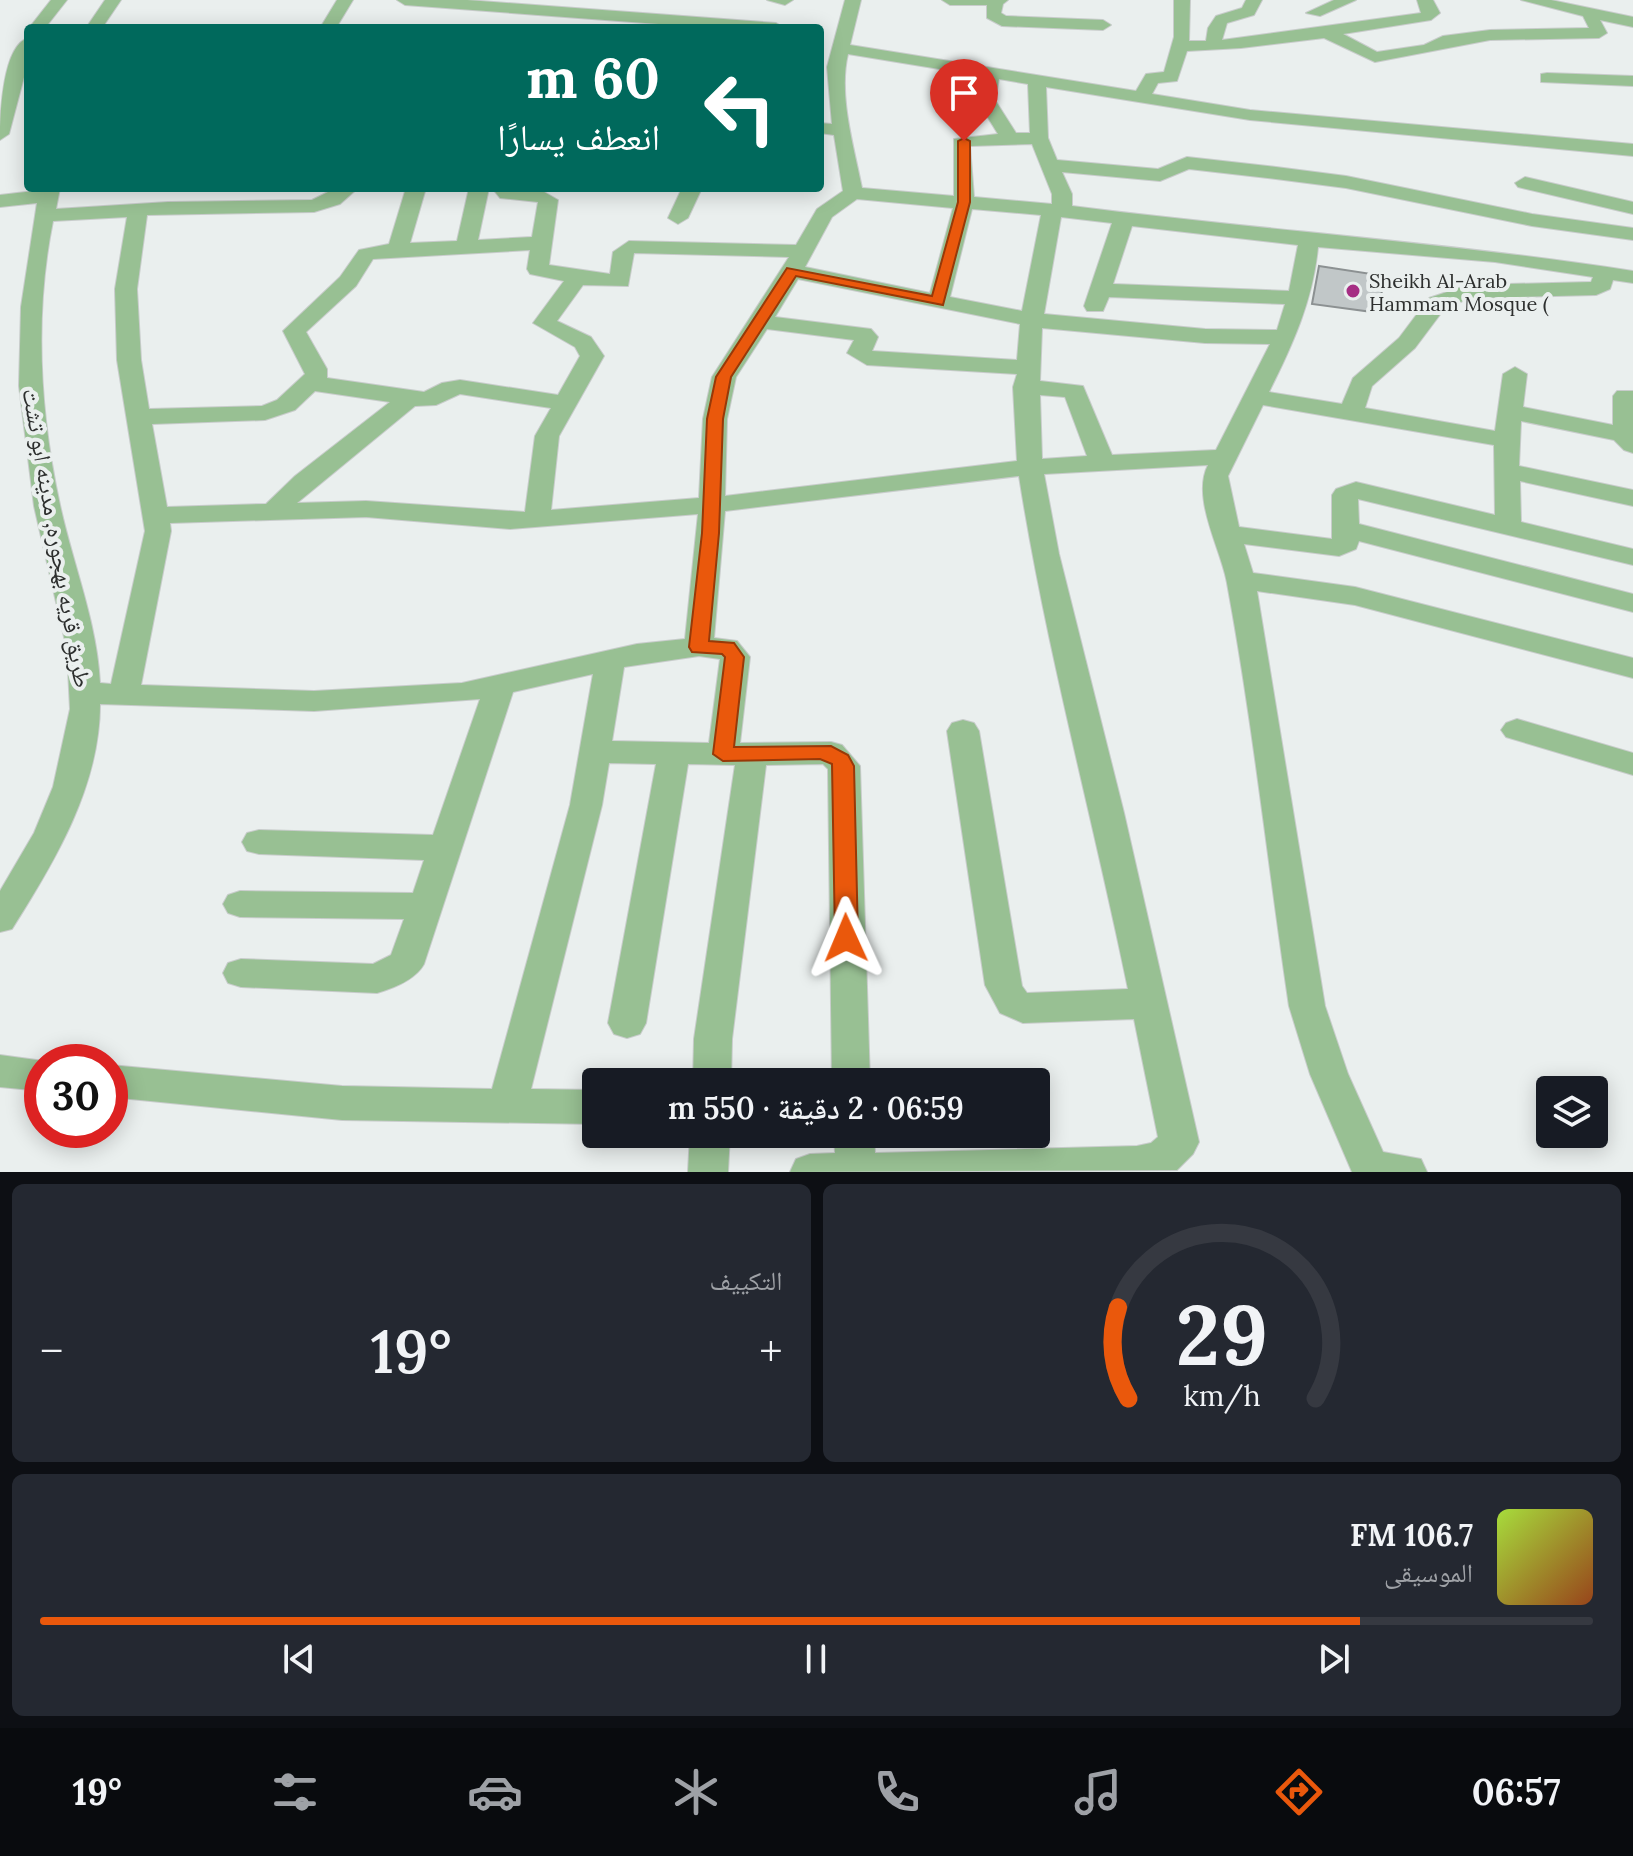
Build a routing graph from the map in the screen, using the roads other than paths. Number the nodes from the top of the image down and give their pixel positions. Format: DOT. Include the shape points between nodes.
graph roads {
  1 [pos="59,0"];
  2 [pos="113,0"];
  3 [pos="345,0"];
  4 [pos="405,0"];
  5 [pos="597,0"];
  6 [pos="775,0"];
  7 [pos="785,0"];
  8 [pos="853,0"];
  9 [pos="950,0"];
  10 [pos="1182,0"];
  11 [pos="1254,0"];
  12 [pos="1348,0"];
  13 [pos="1425,0"];
  14 [pos="1529,0"];
  15 [pos="997,1"];
  16 [pos="497,9"];
  17 [pos="1314,13"];
  18 [pos="582,14"];
  19 [pos="1590,15"];
  20 [pos="1633,22"];
  21 [pos="40,24"];
  22 [pos="97,24"];
  23 [pos="330,24"];
  24 [pos="481,24"];
  25 [pos="696,24"];
  26 [pos="1103,25"];
  27 [pos="1326,32"];
  28 [pos="838,38"];
  29 [pos="1179,46"];
  30 [pos="1214,46"];
  31 [pos="24,52"];
  32 [pos="992,71"];
  33 [pos="1547,78"];
  34 [pos="1037,79"];
  35 [pos="1633,81"];
  36 [pos="1141,97"];
  37 [pos="24,117"];
  38 [pos="2,123"];
  39 [pos="824,128"];
  40 [pos="842,130"];
  41 [pos="1039,138"];
  42 [pos="1008,139"];
  43 [pos="1633,150"];
  44 [pos="1053,165"];
  45 [pos="1525,183"];
  46 [pos="183,192"];
  47 [pos="343,192"];
  48 [pos="415,192"];
  49 [pos="478,192"];
  50 [pos="505,192"];
  51 [pos="690,192"];
  52 [pos="853,193"];
  53 [pos="47,200"];
  54 [pos="0,201"];
  55 [pos="964,202"];
  56 [pos="168,208"];
  57 [pos="1633,208"];
  58 [pos="138,210"];
  59 [pos="1057,210"];
  60 [pos="678,218"];
  61 [pos="1124,219"];
  62 [pos="1633,234"];
  63 [pos="1309,237"];
  64 [pos="541,243"];
  65 [pos="466,246"];
  66 [pos="398,249"];
  67 [pos="798,261"];
  68 [pos="1605,273"];
  69 [pos="1633,277"];
  70 [pos="577,278"];
  71 [pos="1100,290"];
  72 [pos="1298,298"];
  73 [pos="938,302"];
  74 [pos="1032,320"];
  75 [pos="761,322"];
  76 [pos="1089,327"];
  77 [pos="1285,337"];
  78 [pos="1515,374"];
  79 [pos="1026,377"];
  80 [pos="310,383"];
  81 [pos="1625,396"];
  82 [pos="1256,397"];
  83 [pos="410,398"];
  84 [pos="566,403"];
  85 [pos="1510,412"];
  86 [pos="1351,414"];
  87 [pos="138,417"];
  88 [pos="1506,440"];
  89 [pos="1630,440"];
  90 [pos="1223,457"];
  91 [pos="1102,463"];
  92 [pos="1031,467"];
  93 [pos="1507,471"];
  94 [pos="1633,498"];
  95 [pos="712,505"];
  96 [pos="272,513"];
  97 [pos="155,515"];
  98 [pos="537,519"];
  99 [pos="1508,526"];
  100 [pos="1346,529"];
  101 [pos="1228,534"];
  102 [pos="1633,557"];
  103 [pos="1241,580"];
  104 [pos="1633,603"];
  105 [pos="699,647"];
  106 [pos="610,660"];
  107 [pos="1633,668"];
  108 [pos="499,687"];
  109 [pos="124,692"];
  110 [pos="86,693"];
  111 [pos="1517,730"];
  112 [pos="963,731"];
  113 [pos="595,752"];
  114 [pos="674,753"];
  115 [pos="737,754"];
  116 [pos="1633,764"];
  117 [pos="259,842"];
  118 [pos="444,848"];
  119 [pos="240,904"];
  120 [pos="425,906"];
  121 [pos="0,919"];
  122 [pos="241,973"];
  123 [pos="1151,1003"];
  124 [pos="627,1023"];
  125 [pos="712,1068"];
  126 [pos="851,1068"];
  127 [pos="0,1071"];
  128 [pos="24,1073"];
  129 [pos="128,1083"];
  130 [pos="507,1106"];
  131 [pos="582,1107"];
  132 [pos="709,1148"];
  133 [pos="855,1159"];
  134 [pos="1383,1171"];
  135 [pos="708,1172"];
  136 [pos="810,1172"];
  1 -- 21 [label="street"];
  2 -- 22 [label="street"];
  3 -- 23 [label="street"];
  4 -- 16 [label="street"];
  5 -- 18 [label="street"];
  6 -- 7 [label="street"];
  8 -- 28 [label="street"];
  9 -- 15 [label="street"];
  10 -- 29 [label="street"];
  11 -- 30 [label="street" via="1248,12 1227,14 1218,23"];
  12 -- 17 [label="street"];
  13 -- 27 [label="street" via="1430,16"];
  14 -- 19 [label="street"];
  15 -- 26 [label="street" via="993,15 1002,21"];
  16 -- 18 [label="street"];
  16 -- 24 [label="street"];
  18 -- 25 [label="street"];
  19 -- 20 [label="street"];
  19 -- 27 [label="street" via="1599,33 1465,38 1375,57"];
  27 -- 30 [label="street"];
  28 -- 32 [label="street"];
  28 -- 40 [label="street"];
  29 -- 30 [label="street"];
  29 -- 36 [label="street" via="1171,77 1152,78"];
  31 -- 38 [label="street"];
  32 -- 34 [label="street"];
  32 -- 42 [label="street" via="986,100"];
  33 -- 35 [label="street"];
  34 -- 36 [label="street"];
  34 -- 41 [label="street"];
  36 -- 43 [label="street" via="1287,119 1284,130 1292,135 1411,144 1430,140 1432,133"];
  37 -- 38 [label="street"];
  39 -- 40 [label="street"];
  40 -- 52 [label="street"];
  41 -- 42 [label="street"];
  41 -- 44 [label="street"];
  42 -- 55 [label="street" via="961,143"];
  44 -- 59 [label="street" via="1062,194"];
  44 -- 62 [label="street" via="1160,175 1187,163 1276,173"];
  45 -- 57 [label="street"];
  46 -- 56 [label="street"];
  47 -- 56 [label="street" via="314,206"];
  48 -- 66 [label="street"];
  49 -- 65 [label="street"];
  50 -- 64 [label="street" via="548,200"];
  51 -- 60 [label="street"];
  52 -- 55 [label="street"];
  52 -- 67 [label="street" via="824,213"];
  53 -- 54 [label="street"];
  53 -- 58 [label="street"];
  53 -- 110 [label="street, طريق قريه بهجوره, مدينه ابو تشت" via="28,317 31,407"];
  55 -- 59 [label="street"];
  55 -- 73 [label="street"];
  56 -- 58 [label="street"];
  58 -- 87 [label="street" via="126,289"];
  59 -- 61 [label="street"];
  59 -- 74 [label="street"];
  61 -- 63 [label="street"];
  61 -- 71 [label="street"];
  63 -- 68 [label="street"];
  63 -- 72 [label="street"];
  64 -- 65 [label="street"];
  64 -- 70 [label="street" via="538,269"];
  65 -- 66 [label="street"];
  66 -- 80 [label="street" via="363,257 348,281 297,325 295,340 317,371"];
  67 -- 70 [label="street" via="629,247 623,252 620,281"];
  67 -- 73 [label="street"];
  67 -- 75 [label="street"];
  68 -- 69 [label="street"];
  68 -- 86 [label="street" via="1596,288 1468,292 1437,303 1407,343 1361,383"];
  70 -- 84 [label="street" via="544,323 583,342 592,356"];
  71 -- 72 [label="street"];
  71 -- 76 [label="street"];
  72 -- 77 [label="street"];
  73 -- 74 [label="street"];
  74 -- 76 [label="street"];
  74 -- 79 [label="street"];
  75 -- 79 [label="street" via="863,334 867,337 859,353 867,358"];
  75 -- 95 [label="street" via="724,377 715,419"];
  76 -- 77 [label="street"];
  77 -- 82 [label="street"];
  78 -- 85 [label="street"];
  79 -- 91 [label="street" via="1075,391"];
  79 -- 92 [label="street"];
  80 -- 83 [label="street"];
  80 -- 87 [label="street" via="286,405 265,413"];
  81 -- 89 [label="street"];
  82 -- 86 [label="street"];
  82 -- 90 [label="street"];
  83 -- 84 [label="street" via="433,399 460,387"];
  83 -- 96 [label="street" via="304,481"];
  84 -- 98 [label="street" via="547,436"];
  85 -- 88 [label="street"];
  85 -- 89 [label="street"];
  86 -- 88 [label="street"];
  87 -- 97 [label="street"];
  88 -- 93 [label="street"];
  90 -- 91 [label="street"];
  90 -- 101 [label="street" via="1215,476"];
  91 -- 92 [label="street"];
  92 -- 95 [label="street"];
  92 -- 123 [label="street" via="1045,554"];
  93 -- 94 [label="street"];
  93 -- 99 [label="street"];
  95 -- 98 [label="street"];
  95 -- 105 [label="street"];
  96 -- 97 [label="street"];
  96 -- 98 [label="street" via="366,509 466,520"];
  97 -- 109 [label="street" via="158,531"];
  99 -- 100 [label="street" via="1356,490 1345,495"];
  99 -- 102 [label="street"];
  100 -- 101 [label="street" via="1346,543 1339,548"];
  100 -- 104 [label="street"];
  101 -- 103 [label="street"];
  103 -- 107 [label="street" via="1355,596"];
  103 -- 134 [label="street" via="1307,1006 1329,1074"];
  105 -- 106 [label="street"];
  105 -- 115 [label="street" via="727,648 735,657"];
  106 -- 108 [label="street"];
  106 -- 113 [label="street"];
  108 -- 109 [label="street" via="314,701"];
  108 -- 118 [label="street"];
  109 -- 110 [label="street"];
  110 -- 121 [label="street, طريق قريه بهجوره, مدينه ابو تشت" via="70,788 47,842"];
  111 -- 116 [label="street"];
  112 -- 123 [label="street" via="1009,998 1023,1008"];
  113 -- 114 [label="street"];
  113 -- 130 [label="street" via="586,805"];
  114 -- 115 [label="street"];
  114 -- 124 [label="street"];
  115 -- 125 [label="street"];
  115 -- 126 [label="street" via="831,753 844,766"];
  117 -- 118 [label="street"];
  118 -- 120 [label="street"];
  119 -- 120 [label="street"];
  120 -- 122 [label="street" via="406,964 389,976"];
  123 -- 133 [label="street" via="1179,1130 1176,1149 1163,1158 1137,1164"];
  127 -- 128 [label="street"];
  129 -- 130 [label="street" via="342,1103"];
  130 -- 131 [label="street"];
  132 -- 135 [label="street"];
  133 -- 136 [label="street"];
}
